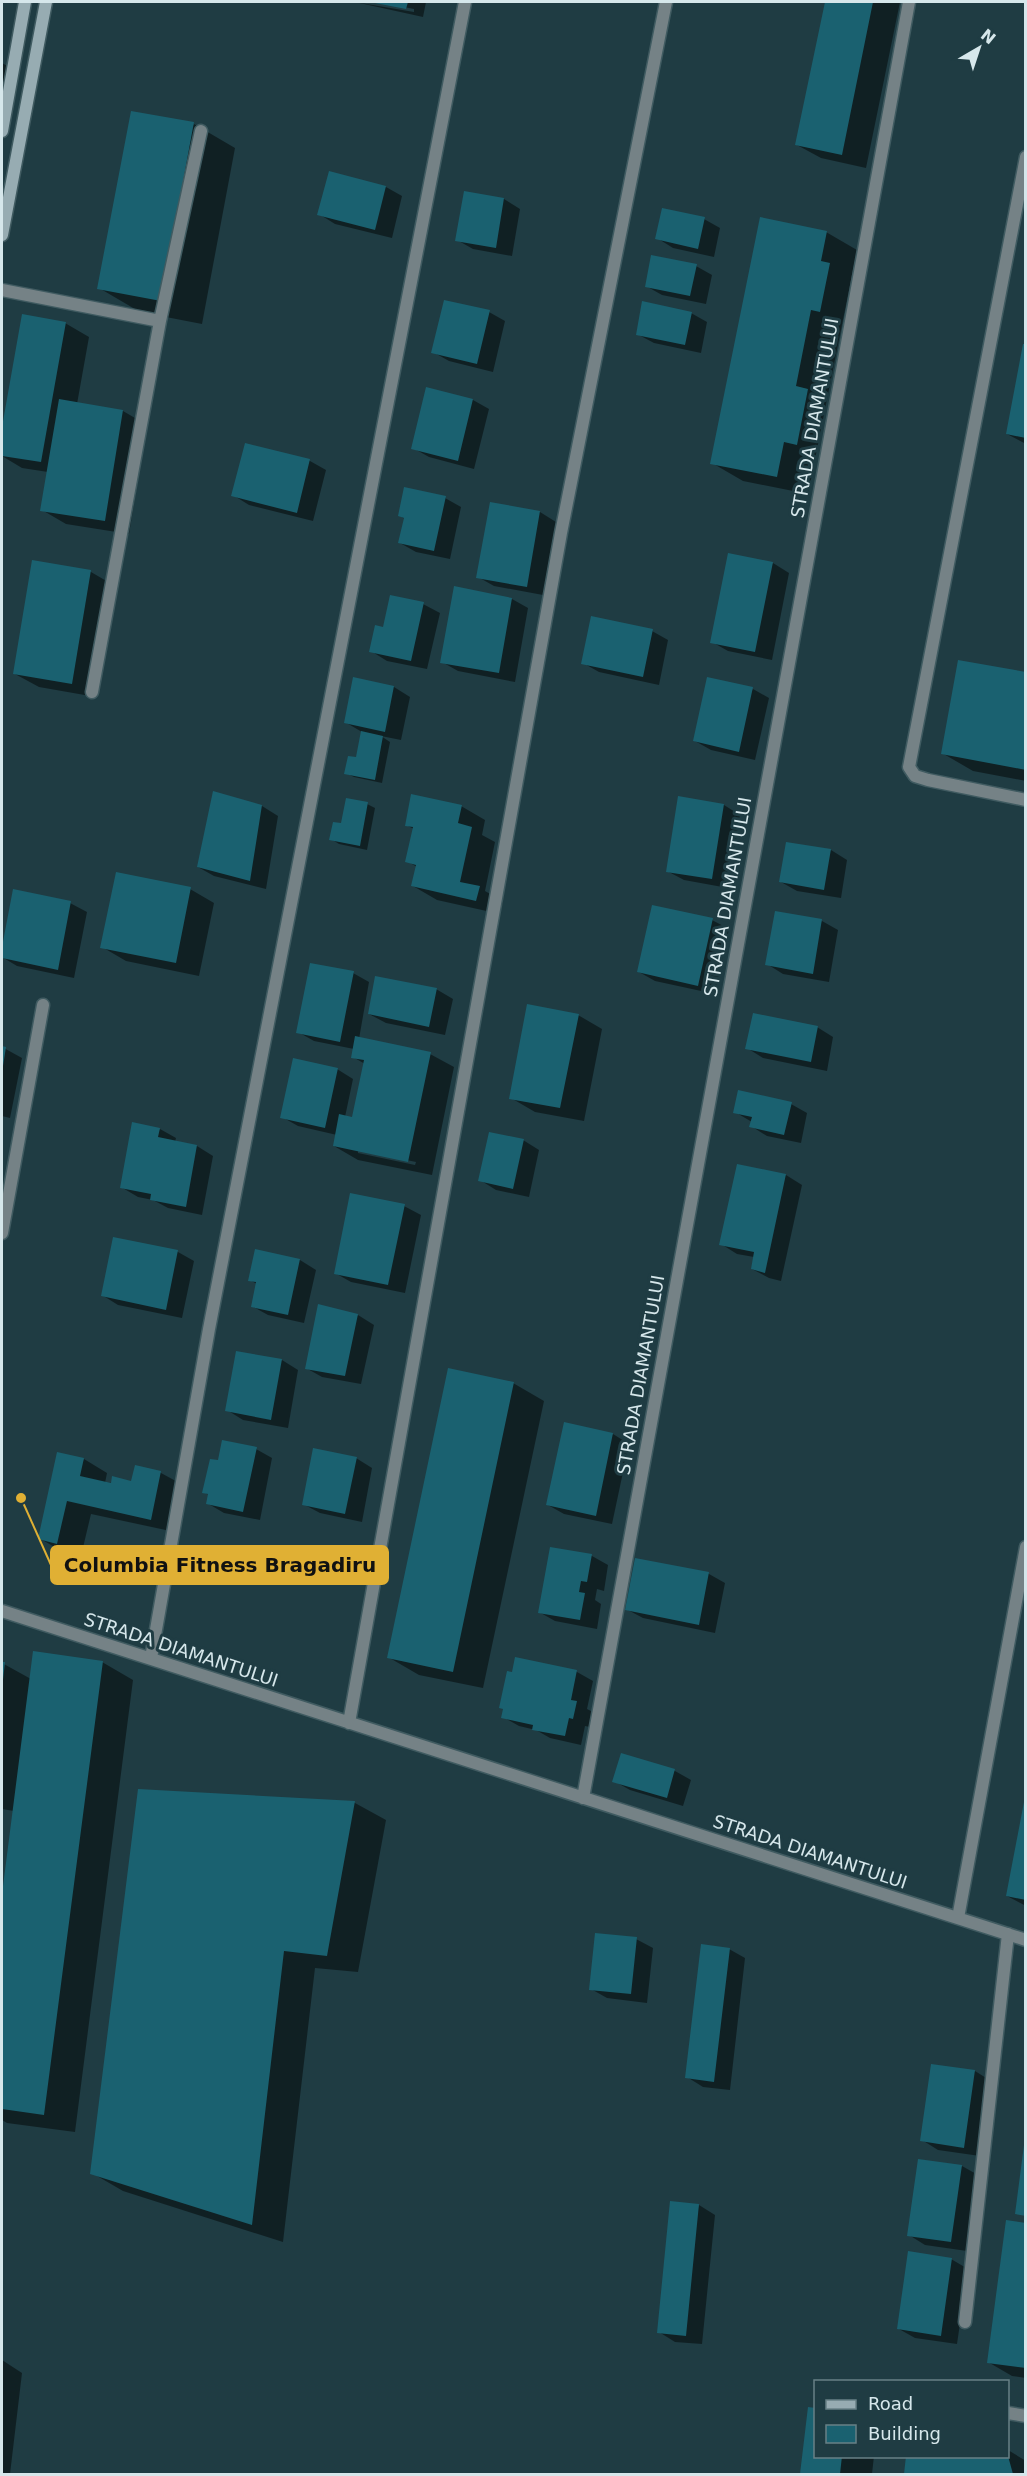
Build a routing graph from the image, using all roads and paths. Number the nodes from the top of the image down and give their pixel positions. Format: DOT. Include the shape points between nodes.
graph roads {
  1 [pos="25,2"];
  2 [pos="46,2"];
  3 [pos="465,2"];
  4 [pos="666,2"];
  5 [pos="909,2"];
  6 [pos="2,131"];
  7 [pos="201,131"];
  8 [pos="1026,157"];
  9 [pos="2,236"];
  10 [pos="2,290"];
  11 [pos="160,321"];
  12 [pos="92,692"];
  13 [pos="1026,800"];
  14 [pos="43,1005"];
  15 [pos="2,1233"];
  16 [pos="1026,1547"];
  17 [pos="2,1611"];
  18 [pos="151,1658"];
  19 [pos="350,1723"];
  20 [pos="583,1798"];
  21 [pos="958,1918"];
  22 [pos="1008,1934"];
  23 [pos="1026,1940"];
  24 [pos="965,2322"];
  25 [pos="1009,2413"];
  26 [pos="1026,2416"];
  1 -- 6 [label="street"];
  2 -- 9 [label="street"];
  3 -- 18 [label="street" via="209,1329"];
  4 -- 19 [label="street" via="561,533"];
  5 -- 20 [label="street, STRADA DIAMANTULUI"];
  7 -- 11 [label="street"];
  8 -- 13 [label="street" via="909,766 915,776 928,780"];
  10 -- 11 [label="street"];
  11 -- 12 [label="street"];
  14 -- 15 [label="street"];
  16 -- 21 [label="street"];
  17 -- 18 [label="street, STRADA DIAMANTULUI"];
  18 -- 19 [label="street, STRADA DIAMANTULUI"];
  19 -- 20 [label="street, STRADA DIAMANTULUI"];
  20 -- 21 [label="street, STRADA DIAMANTULUI"];
  21 -- 22 [label="street, STRADA DIAMANTULUI"];
  22 -- 23 [label="street, STRADA DIAMANTULUI"];
  22 -- 24 [label="street"];
  25 -- 26 [label="street"];
}
